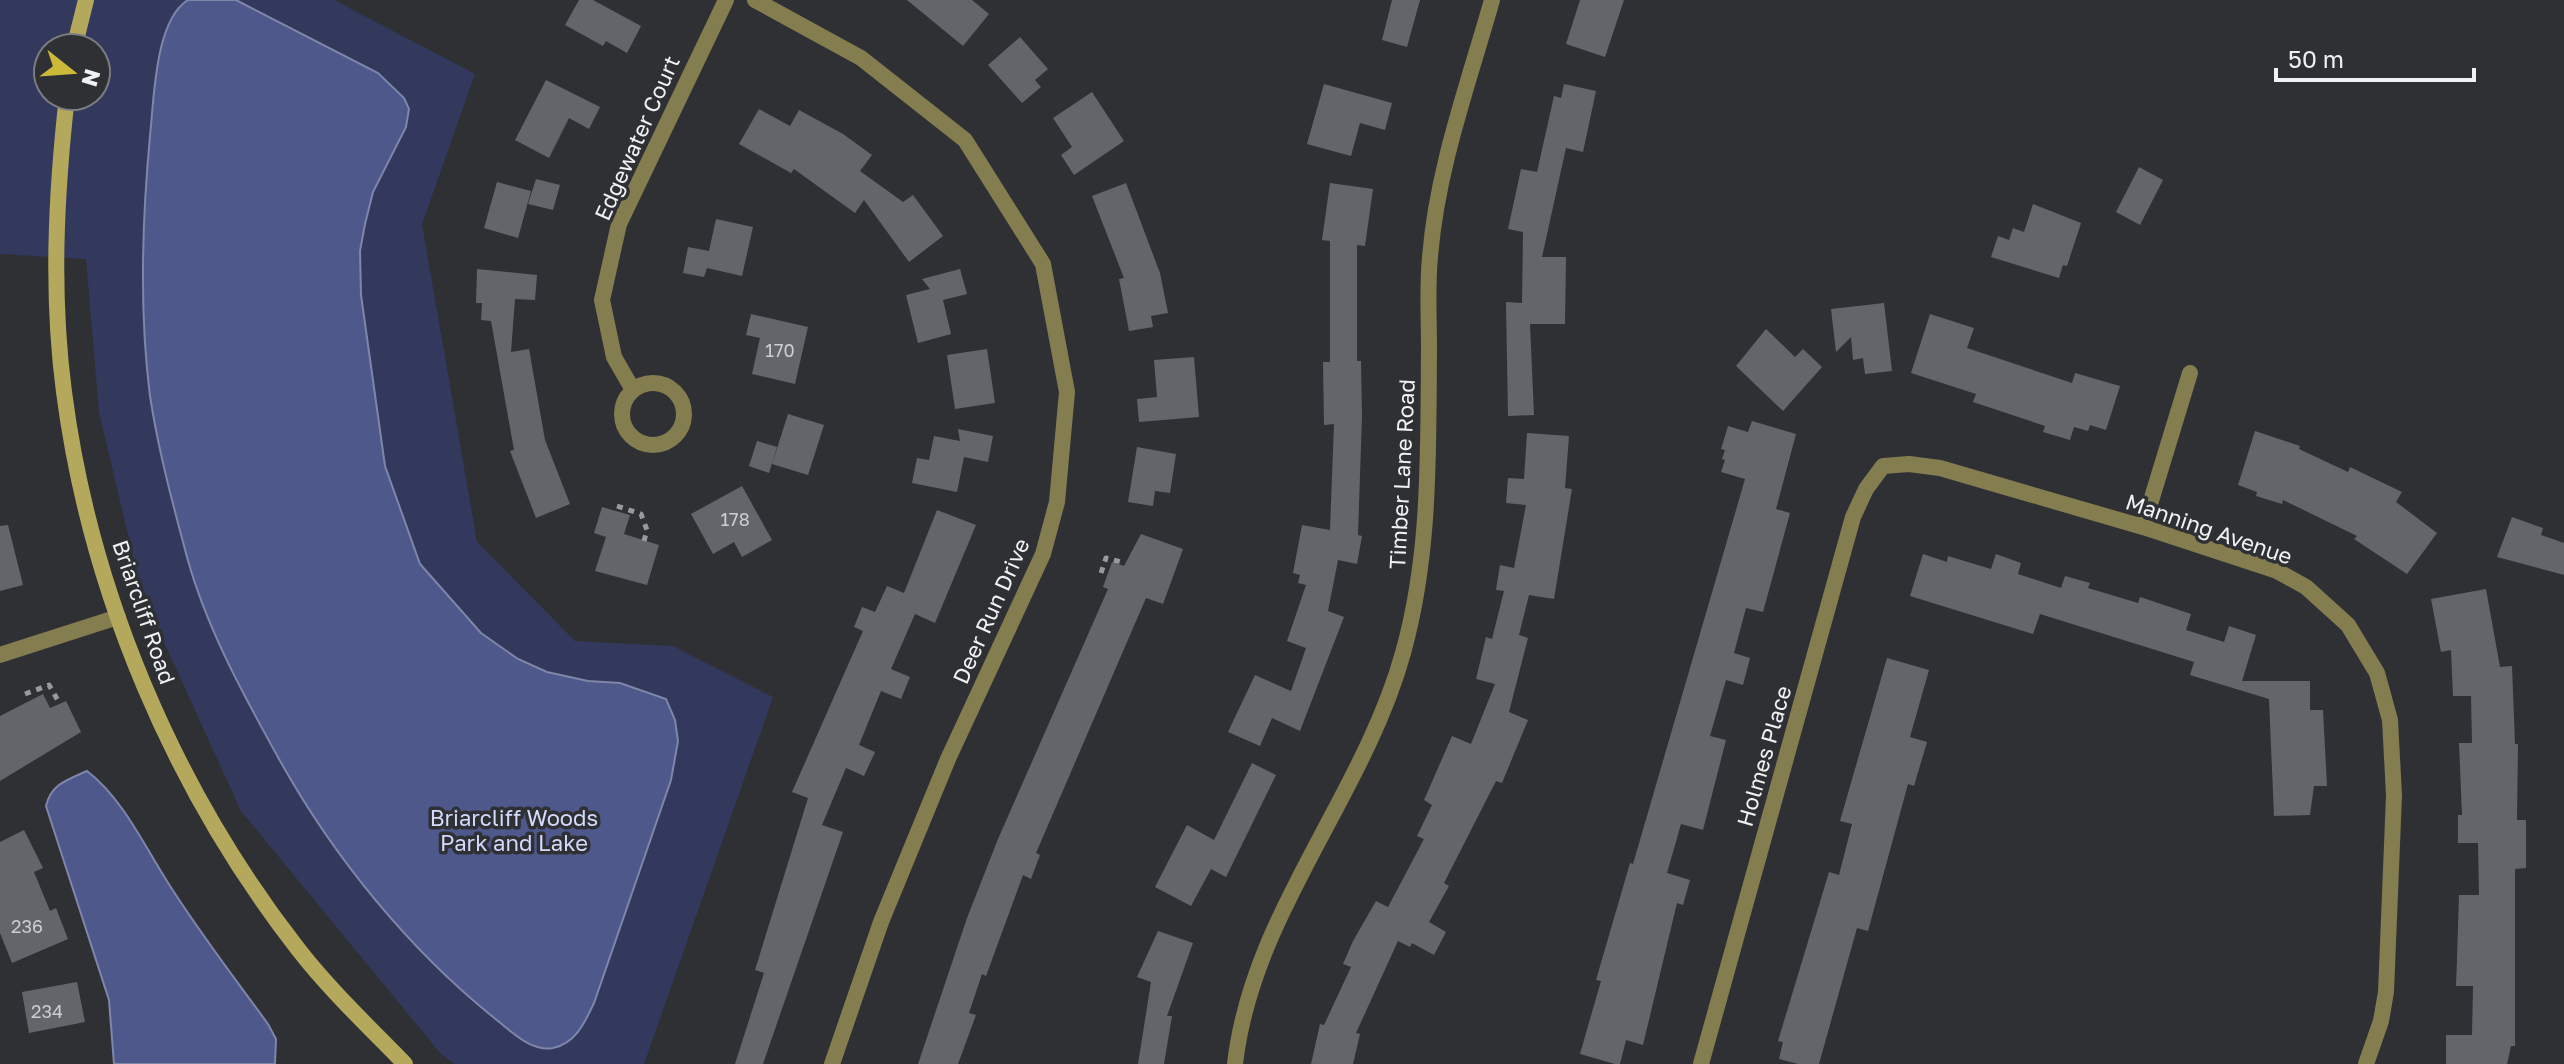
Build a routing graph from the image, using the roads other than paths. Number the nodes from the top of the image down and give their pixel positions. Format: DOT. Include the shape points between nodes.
graph roads {
  1 [pos="86,0"];
  2 [pos="726,0"];
  3 [pos="755,0"];
  4 [pos="1492,0"];
  5 [pos="78,32"];
  6 [pos="65,112"];
  7 [pos="2190,373"];
  8 [pos="633,390"];
  9 [pos="1883,466"];
  10 [pos="2143,527"];
  11 [pos="118,617"];
  12 [pos="0,655"];
  13 [pos="404,1064"];
  14 [pos="832,1064"];
  15 [pos="1235,1064"];
  16 [pos="1701,1064"];
  17 [pos="2366,1064"];
  1 -- 5 [label="street"];
  2 -- 8 [label="street, Edgewater Court" via="619,224 602,300 614,357"];
  3 -- 14 [label="street, Deer Run Drive" via="861,58 965,140 1043,264 1067,392 1057,502 1043,554 920,827"];
  4 -- 15 [label="street, Timber Lane Road" via="1439,186 1430,259 1423,563 1403,655 1369,746 1267,943 1239,1027"];
  6 -- 11 [label="street, Briarcliff Road" via="55,274 64,391 83,497"];
  7 -- 10 [label="street"];
  9 -- 10 [label="street, Manning Avenue" via="1940,468"];
  9 -- 16 [label="street, Holmes Place" via="1853,517"];
  10 -- 17 [label="street, Manning Avenue" via="2277,571 2306,587 2348,625 2377,673 2390,720 2394,795 2386,992"];
  11 -- 12 [label="street"];
  11 -- 13 [label="street, Briarcliff Road" via="162,727 223,842 298,950"];
}
